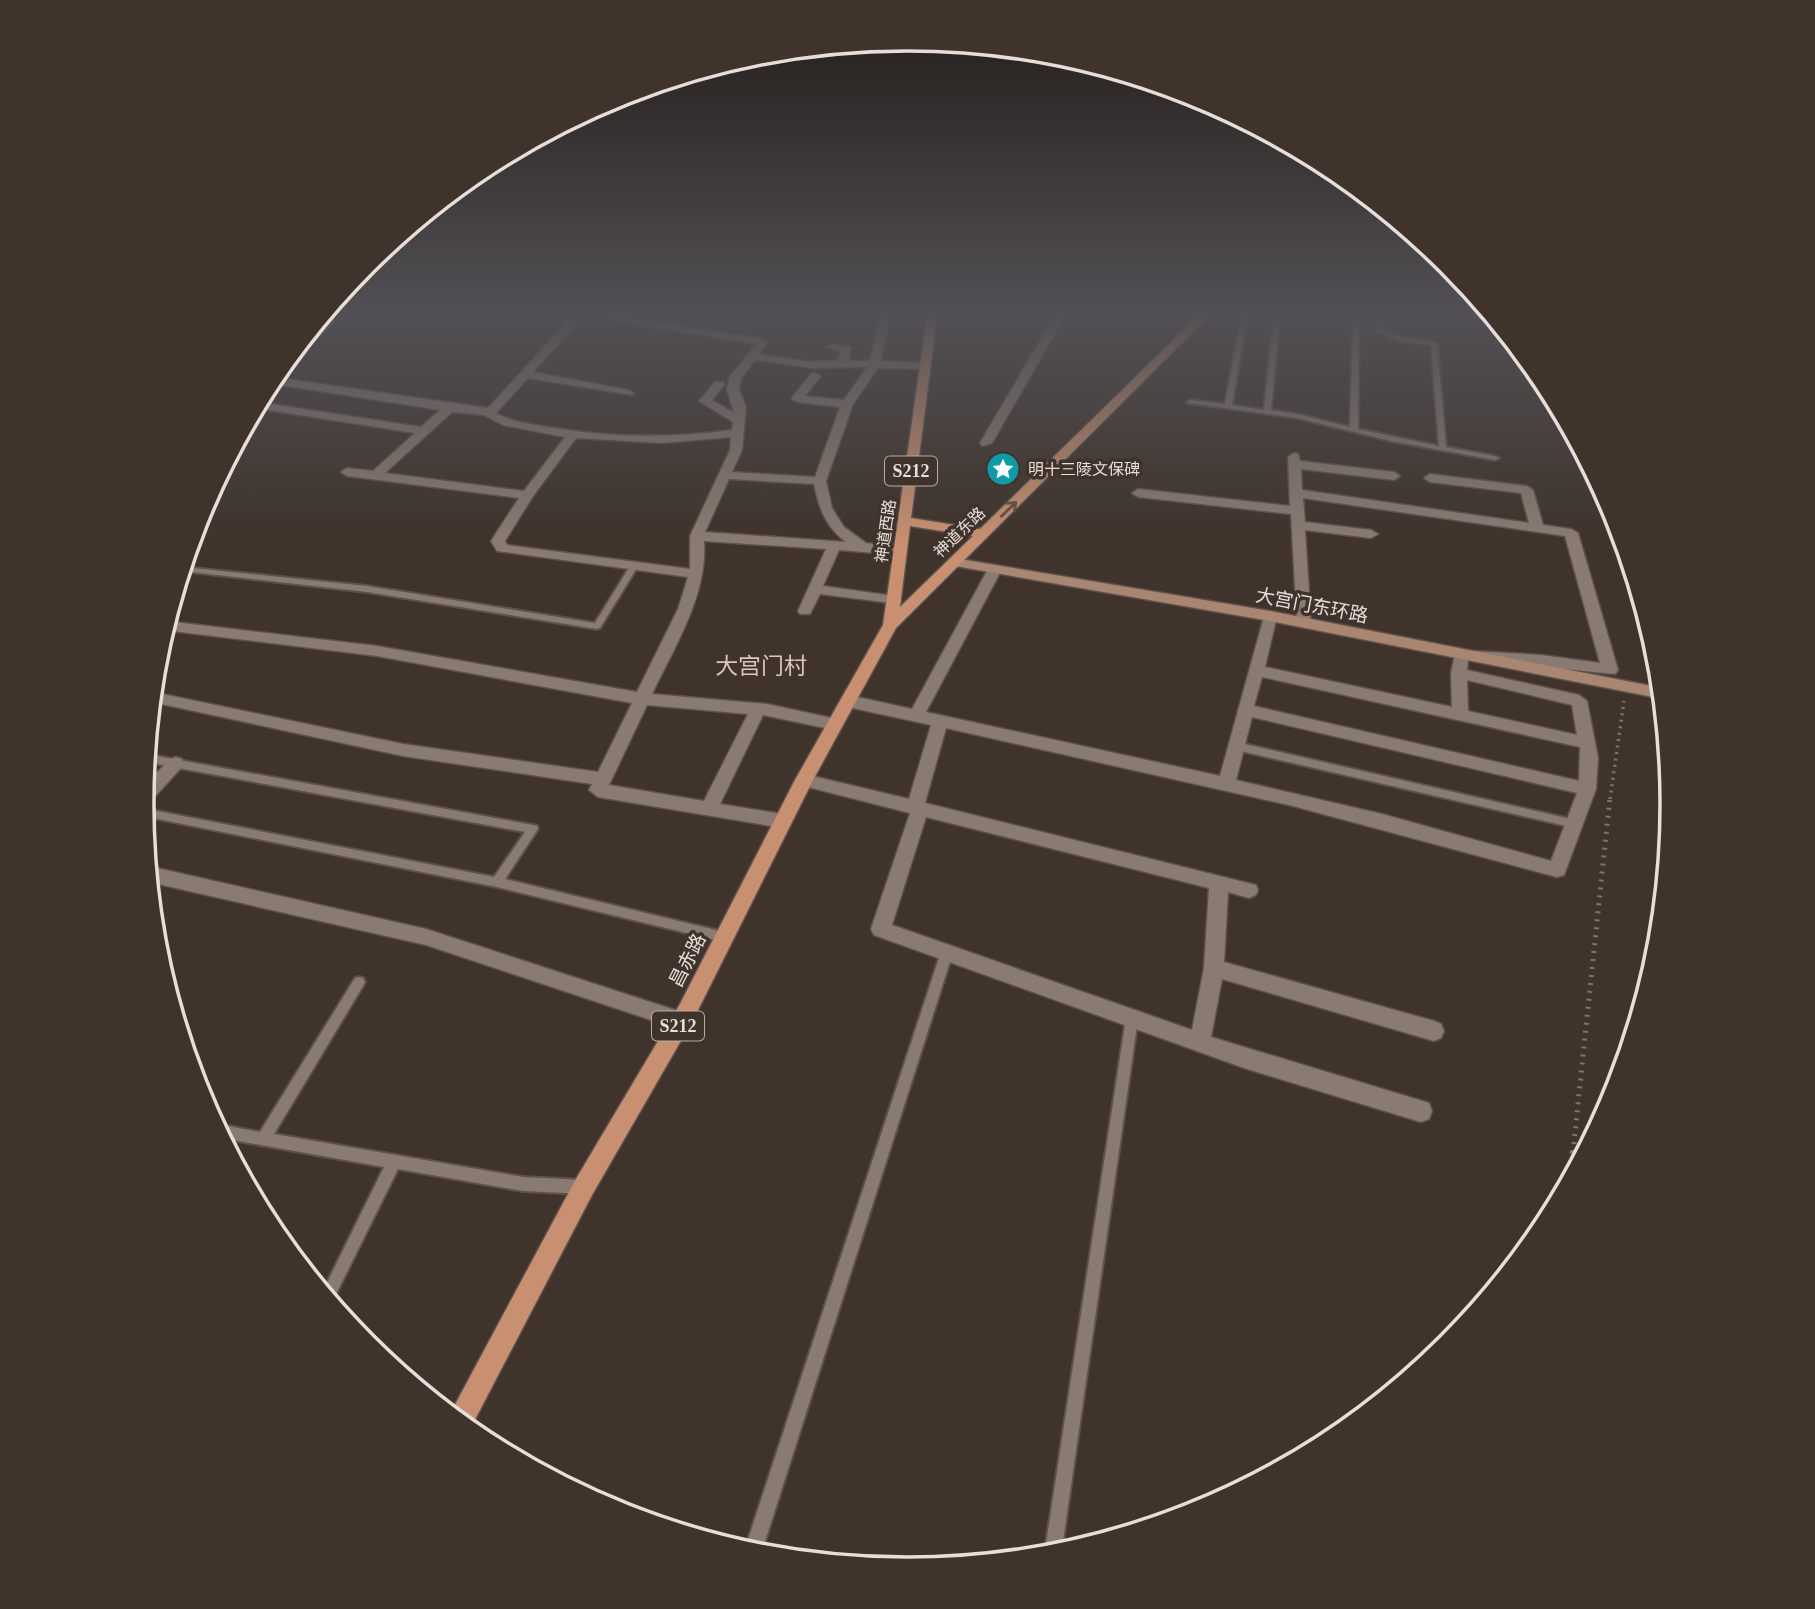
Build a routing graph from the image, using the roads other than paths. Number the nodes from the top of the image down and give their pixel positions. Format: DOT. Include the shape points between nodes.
graph roads {
  1 [pos="347,392"];
  2 [pos="508,392"];
  3 [pos="623,392"];
  4 [pos="712,392"];
  5 [pos="734,392"];
  6 [pos="802,392"];
  7 [pos="855,392"];
  8 [pos="921,392"];
  9 [pos="1015,392"];
  10 [pos="1127,392"];
  11 [pos="1231,392"];
  12 [pos="1269,392"];
  13 [pos="1355,392"];
  14 [pos="1439,392"];
  15 [pos="628,393"];
  16 [pos="1191,402"];
  17 [pos="847,404"];
  18 [pos="268,407"];
  19 [pos="1228,407"];
  20 [pos="449,408"];
  21 [pos="490,412"];
  22 [pos="1267,412"];
  23 [pos="737,427"];
  24 [pos="1354,429"];
  25 [pos="424,431"];
  26 [pos="572,436"];
  27 [pos="986,443"];
  28 [pos="1444,449"];
  29 [pos="1495,458"];
  30 [pos="347,472"];
  31 [pos="724,475"];
  32 [pos="375,476"];
  33 [pos="1394,476"];
  34 [pos="1430,478"];
  35 [pos="820,481"];
  36 [pos="1138,493"];
  37 [pos="1296,493"];
  38 [pos="527,495"];
  39 [pos="1298,517"];
  40 [pos="904,521"];
  41 [pos="1537,528"];
  42 [pos="983,533"];
  43 [pos="1371,534"];
  44 [pos="698,536"];
  45 [pos="834,545"];
  46 [pos="862,547"];
  47 [pos="900,551"];
  48 [pos="954,562"];
  49 [pos="634,566"];
  50 [pos="995,569"];
  51 [pos="191,570"];
  52 [pos="697,575"];
  53 [pos="814,589"];
  54 [pos="894,601"];
  55 [pos="805,611"];
  56 [pos="1270,616"];
  57 [pos="1304,623"];
  58 [pos="890,625"];
  59 [pos="175,627"];
  60 [pos="1461,654"];
  61 [pos="1256,670"];
  62 [pos="1459,673"];
  63 [pos="1653,692"];
  64 [pos="161,698"];
  65 [pos="643,699"];
  66 [pos="848,701"];
  67 [pos="758,709"];
  68 [pos="1245,710"];
  69 [pos="1460,715"];
  70 [pos="916,716"];
  71 [pos="940,721"];
  72 [pos="835,724"];
  73 [pos="1587,743"];
  74 [pos="1236,746"];
  75 [pos="155,759"];
  76 [pos="176,763"];
  77 [pos="603,779"];
  78 [pos="804,780"];
  79 [pos="1226,785"];
  80 [pos="154,786"];
  81 [pos="1587,789"];
  82 [pos="917,808"];
  83 [pos="709,809"];
  84 [pos="154,814"];
  85 [pos="783,821"];
  86 [pos="1574,824"];
  87 [pos="157,876"];
  88 [pos="497,882"];
  89 [pos="1219,882"];
  90 [pos="1249,890"];
  91 [pos="724,937"];
  92 [pos="947,952"];
  93 [pos="1213,968"];
  94 [pos="359,982"];
  95 [pos="1132,1018"];
  96 [pos="681,1021"];
  97 [pos="1434,1031"];
  98 [pos="1200,1042"];
  99 [pos="1421,1111"];
  100 [pos="230,1136"];
  101 [pos="263,1139"];
  102 [pos="394,1162"];
  103 [pos="584,1187"];
  104 [pos="331,1289"];
  105 [pos="464,1413"];
  106 [pos="756,1543"];
  107 [pos="1054,1544"];
  1 -- 20 [label="street"];
  2 -- 21 [label="street"];
  3 -- 15 [label="street"];
  4 -- 23 [label="street" via="705,401"];
  5 -- 23 [label="street" via="740,407"];
  6 -- 17 [label="street" via="797,399"];
  7 -- 17 [label="street"];
  8 -- 40 [label="main road, 神道西路 / S212"];
  9 -- 27 [label="street"];
  42 -- 10 [label="main road, 神道东路 / S212, one-way"];
  11 -- 19 [label="lane"];
  12 -- 22 [label="lane"];
  13 -- 24 [label="lane"];
  14 -- 28 [label="lane"];
  16 -- 19 [label="lane"];
  17 -- 35 [label="street"];
  18 -- 25 [label="street"];
  19 -- 22 [label="lane"];
  20 -- 21 [label="street"];
  20 -- 25 [label="street"];
  21 -- 26 [label="street" via="499,421"];
  22 -- 24 [label="lane"];
  23 -- 26 [label="street" via="663,440"];
  23 -- 31 [label="street" via="736,450"];
  24 -- 28 [label="lane"];
  25 -- 32 [label="street"];
  26 -- 38 [label="street"];
  28 -- 29 [label="lane"];
  30 -- 32 [label="street"];
  31 -- 35 [label="street"];
  31 -- 44 [label="street"];
  32 -- 38 [label="street"];
  33 -- 37 [label="street" via="1294,460"];
  34 -- 41 [label="street" via="1527,490"];
  35 -- 46 [label="street" via="825,508 839,530"];
  36 -- 39 [label="street"];
  37 -- 39 [label="street"];
  37 -- 41 [label="street"];
  38 -- 49 [label="street" via="498,541 502,548"];
  39 -- 43 [label="street"];
  39 -- 57 [label="street"];
  40 -- 42 [label="main road"];
  40 -- 47 [label="main road, 神道西路 / S212"];
  41 -- 60 [label="street" via="1571,533 1610,670"];
  42 -- 48 [label="main road, 神道东路 / S212"];
  44 -- 45 [label="street"];
  44 -- 52 [label="street"];
  45 -- 46 [label="street"];
  45 -- 53 [label="street"];
  46 -- 47 [label="street"];
  47 -- 54 [label="main road, 神道西路 / S212"];
  48 -- 50 [label="street, 大宫门东环路"];
  48 -- 58 [label="main road, 神道东路 / S212"];
  49 -- 51 [label="lane" via="597,626 367,589"];
  49 -- 52 [label="street"];
  50 -- 56 [label="street, 大宫门东环路"];
  50 -- 70 [label="street"];
  52 -- 65 [label="street"];
  53 -- 54 [label="street"];
  53 -- 55 [label="street"];
  54 -- 58 [label="main road, 神道西路 / S212"];
  56 -- 57 [label="street, 大宫门东环路"];
  56 -- 61 [label="street"];
  57 -- 60 [label="street, 大宫门东环路"];
  58 -- 66 [label="main road, 昌赤路 / S212"];
  59 -- 65 [label="street" via="377,651"];
  60 -- 62 [label="street"];
  60 -- 63 [label="street, 大宫门东环路"];
  61 -- 68 [label="street"];
  61 -- 69 [label="street"];
  62 -- 69 [label="street"];
  62 -- 73 [label="street" via="1579,701"];
  64 -- 77 [label="street" via="403,750"];
  65 -- 67 [label="street"];
  65 -- 77 [label="street"];
  66 -- 70 [label="street"];
  66 -- 72 [label="main road, 昌赤路 / S212"];
  67 -- 72 [label="street"];
  67 -- 83 [label="street"];
  68 -- 74 [label="street"];
  68 -- 81 [label="street"];
  69 -- 73 [label="street"];
  70 -- 71 [label="street"];
  71 -- 79 [label="street"];
  71 -- 82 [label="street"];
  72 -- 78 [label="main road, 昌赤路 / S212"];
  73 -- 81 [label="street"];
  74 -- 79 [label="street"];
  74 -- 86 [label="lane"];
  75 -- 76 [label="lane"];
  76 -- 80 [label="street"];
  76 -- 88 [label="lane" via="533,828"];
  77 -- 83 [label="street" via="598,790"];
  78 -- 82 [label="street"];
  78 -- 85 [label="main road, 昌赤路 / S212"];
  79 -- 86 [label="street" via="1557,870"];
  81 -- 86 [label="street"];
  82 -- 89 [label="street"];
  82 -- 92 [label="street" via="881,929"];
  83 -- 85 [label="street"];
  84 -- 88 [label="lane"];
  85 -- 91 [label="main road, 昌赤路 / S212"];
  87 -- 96 [label="street" via="426,937"];
  88 -- 91 [label="lane"];
  89 -- 90 [label="street"];
  89 -- 93 [label="street"];
  91 -- 96 [label="main road, 昌赤路 / S212"];
  92 -- 95 [label="street"];
  92 -- 106 [label="lane"];
  93 -- 97 [label="street"];
  93 -- 98 [label="street"];
  94 -- 101 [label="lane"];
  95 -- 98 [label="street"];
  95 -- 107 [label="lane"];
  96 -- 103 [label="main road, 昌赤路 / S212"];
  98 -- 99 [label="street"];
  100 -- 101 [label="lane"];
  101 -- 102 [label="lane"];
  102 -- 103 [label="lane" via="523,1184"];
  102 -- 104 [label="lane"];
  103 -- 105 [label="main road, 昌赤路 / S212"];
}
